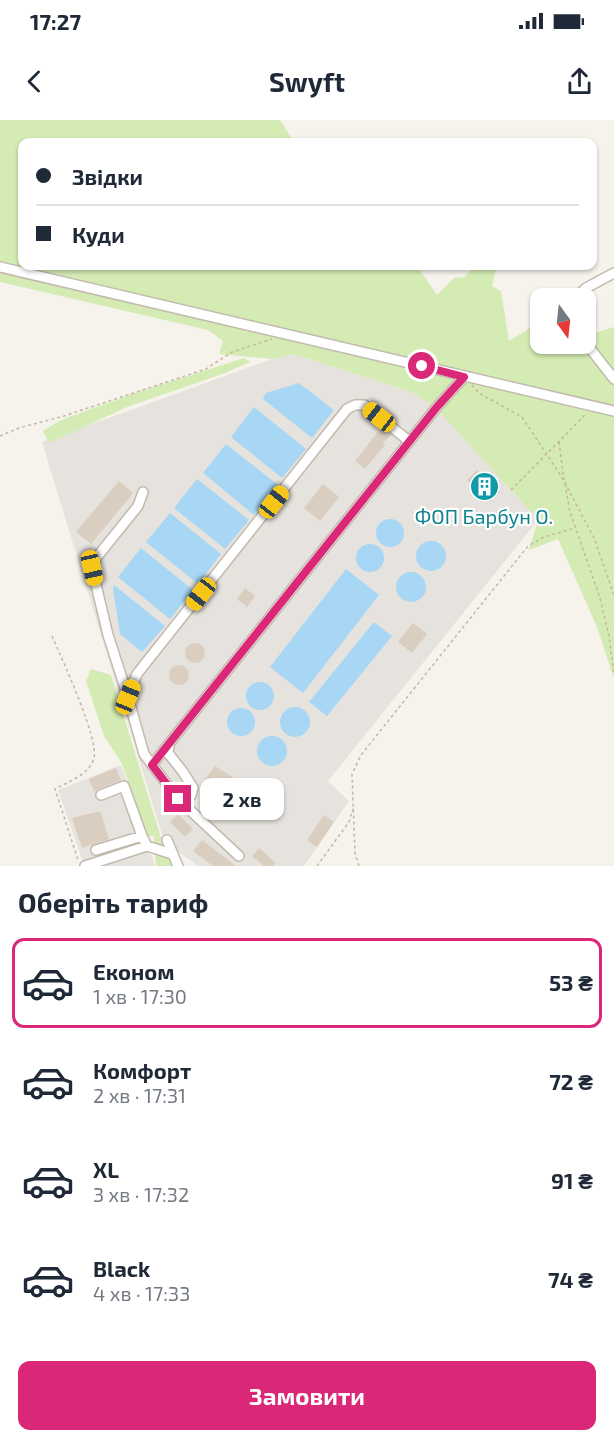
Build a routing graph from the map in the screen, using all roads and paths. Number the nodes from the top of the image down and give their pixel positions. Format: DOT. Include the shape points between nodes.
graph roads {
  1 [pos="0,267"];
  2 [pos="614,273"];
  3 [pos="586,288"];
  4 [pos="287,334"];
  5 [pos="594,354"];
  6 [pos="465,377"];
  7 [pos="614,379"];
  8 [pos="594,406"];
  9 [pos="614,411"];
  10 [pos="0,436"];
  11 [pos="409,441"];
  12 [pos="559,442"];
  13 [pos="564,480"];
  14 [pos="511,490"];
  15 [pos="143,492"];
  16 [pos="575,528"];
  17 [pos="614,595"];
  18 [pos="52,636"];
  19 [pos="614,674"];
  20 [pos="128,697"];
  21 [pos="170,746"];
  22 [pos="152,765"];
  23 [pos="101,795"];
  24 [pos="183,804"];
  25 [pos="354,805"];
  26 [pos="142,836"];
  27 [pos="168,840"];
  28 [pos="147,846"];
  29 [pos="96,850"];
  30 [pos="172,854"];
  31 [pos="239,856"];
  32 [pos="82,865"];
  33 [pos="178,866"];
  34 [pos="317,866"];
  35 [pos="359,866"];
  1 -- 4 [label="street"];
  2 -- 3 [label="street"];
  4 -- 6 [label="street"];
  4 -- 10 [label="path" via="232,351 206,369"];
  5 -- 7 [label="street"];
  6 -- 8 [label="street"];
  6 -- 11 [label="street"];
  6 -- 13 [label="path" via="479,393 522,417"];
  8 -- 9 [label="street"];
  8 -- 12 [label="path"];
  11 -- 20 [label="street" via="364,405 347,409 137,674"];
  11 -- 21 [label="street"];
  12 -- 13 [label="path"];
  12 -- 14 [label="path"];
  13 -- 16 [label="path"];
  13 -- 17 [label="path" via="594,538"];
  15 -- 20 [label="street" via="138,506 92,568"];
  16 -- 19 [label="path" via="600,598"];
  16 -- 25 [label="path" via="528,546 453,638 361,755 352,774"];
  18 -- 32 [label="path" via="87,723 95,757 88,769 55,789"];
  20 -- 22 [label="street" via="144,754"];
  21 -- 22 [label="street"];
  21 -- 24 [label="street" via="168,753 193,788"];
  22 -- 24 [label="street"];
  23 -- 26 [label="street" via="124,786"];
  24 -- 31 [label="street"];
  25 -- 34 [label="path" via="349,822"];
  25 -- 35 [label="path"];
  26 -- 28 [label="street"];
  26 -- 29 [label="street"];
  27 -- 30 [label="street"];
  28 -- 30 [label="street"];
  28 -- 32 [label="street"];
  30 -- 33 [label="street"];
}
